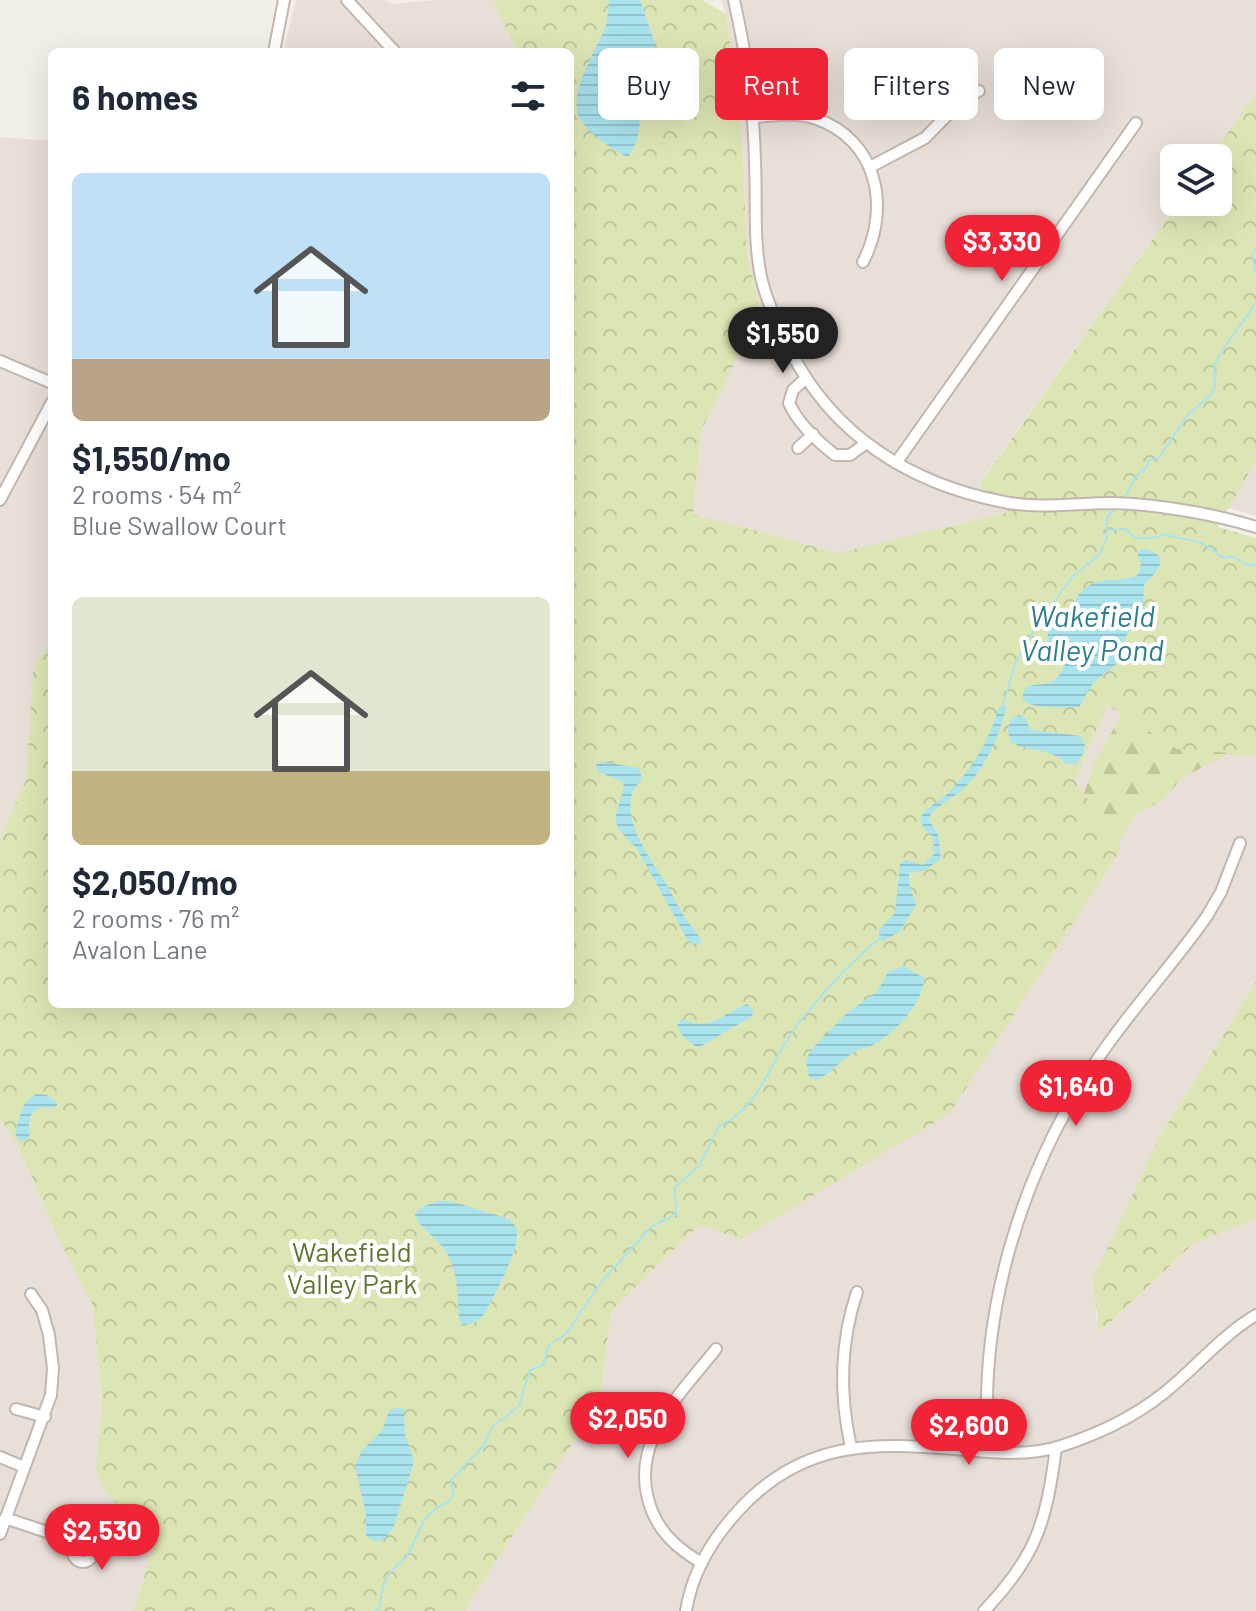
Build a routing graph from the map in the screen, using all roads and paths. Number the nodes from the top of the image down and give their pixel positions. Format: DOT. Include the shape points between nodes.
graph roads {
  1 [pos="284,0"];
  2 [pos="347,0"];
  3 [pos="734,0"];
  4 [pos="275,48"];
  5 [pos="391,48"];
  6 [pos="743,48"];
  7 [pos="979,91"];
  8 [pos="752,120"];
  9 [pos="817,120"];
  10 [pos="1136,123"];
  11 [pos="870,167"];
  12 [pos="863,262"];
  13 [pos="0,361"];
  14 [pos="804,380"];
  15 [pos="48,381"];
  16 [pos="48,410"];
  17 [pos="813,434"];
  18 [pos="865,444"];
  19 [pos="798,448"];
  20 [pos="896,463"];
  21 [pos="0,500"];
  22 [pos="1256,527"];
  23 [pos="1240,843"];
  24 [pos="857,1292"];
  25 [pos="31,1294"];
  26 [pos="1256,1315"];
  27 [pos="716,1349"];
  28 [pos="16,1409"];
  29 [pos="45,1417"];
  30 [pos="851,1447"];
  31 [pos="1056,1448"];
  32 [pos="989,1452"];
  33 [pos="0,1457"];
  34 [pos="24,1467"];
  35 [pos="5,1518"];
  36 [pos="0,1534"];
  37 [pos="75,1545"];
  38 [pos="702,1563"];
  39 [pos="686,1611"];
  40 [pos="984,1611"];
  1 -- 4 [label="street"];
  2 -- 5 [label="street"];
  3 -- 6 [label="street"];
  7 -- 11 [label="street" via="960,102 925,138"];
  8 -- 14 [label="street" via="762,279 779,331"];
  9 -- 11 [label="street" via="853,144"];
  10 -- 20 [label="street"];
  11 -- 12 [label="street" via="879,211"];
  13 -- 15 [label="street"];
  14 -- 17 [label="street" via="789,403"];
  14 -- 18 [label="street"];
  16 -- 21 [label="street"];
  17 -- 18 [label="street" via="841,456"];
  17 -- 19 [label="street"];
  18 -- 20 [label="street"];
  20 -- 22 [label="street" via="937,483 1006,503 1126,504"];
  23 -- 32 [label="street" via="1207,916 1093,1065 1036,1173 1011,1246 995,1320 986,1420"];
  24 -- 30 [label="street" via="842,1387"];
  25 -- 29 [label="street" via="42,1310 52,1351 53,1382"];
  26 -- 31 [label="street" via="1142,1410"];
  27 -- 38 [label="street" via="659,1423 644,1471 649,1505 663,1533"];
  28 -- 29 [label="street"];
  29 -- 34 [label="street"];
  30 -- 32 [label="street"];
  30 -- 38 [label="street" via="794,1467 763,1487 729,1521"];
  31 -- 32 [label="street"];
  31 -- 40 [label="street" via="1045,1515 1032,1550"];
  33 -- 34 [label="street"];
  34 -- 35 [label="street"];
  35 -- 36 [label="street"];
  35 -- 37 [label="street"];
  38 -- 39 [label="street"];
}
